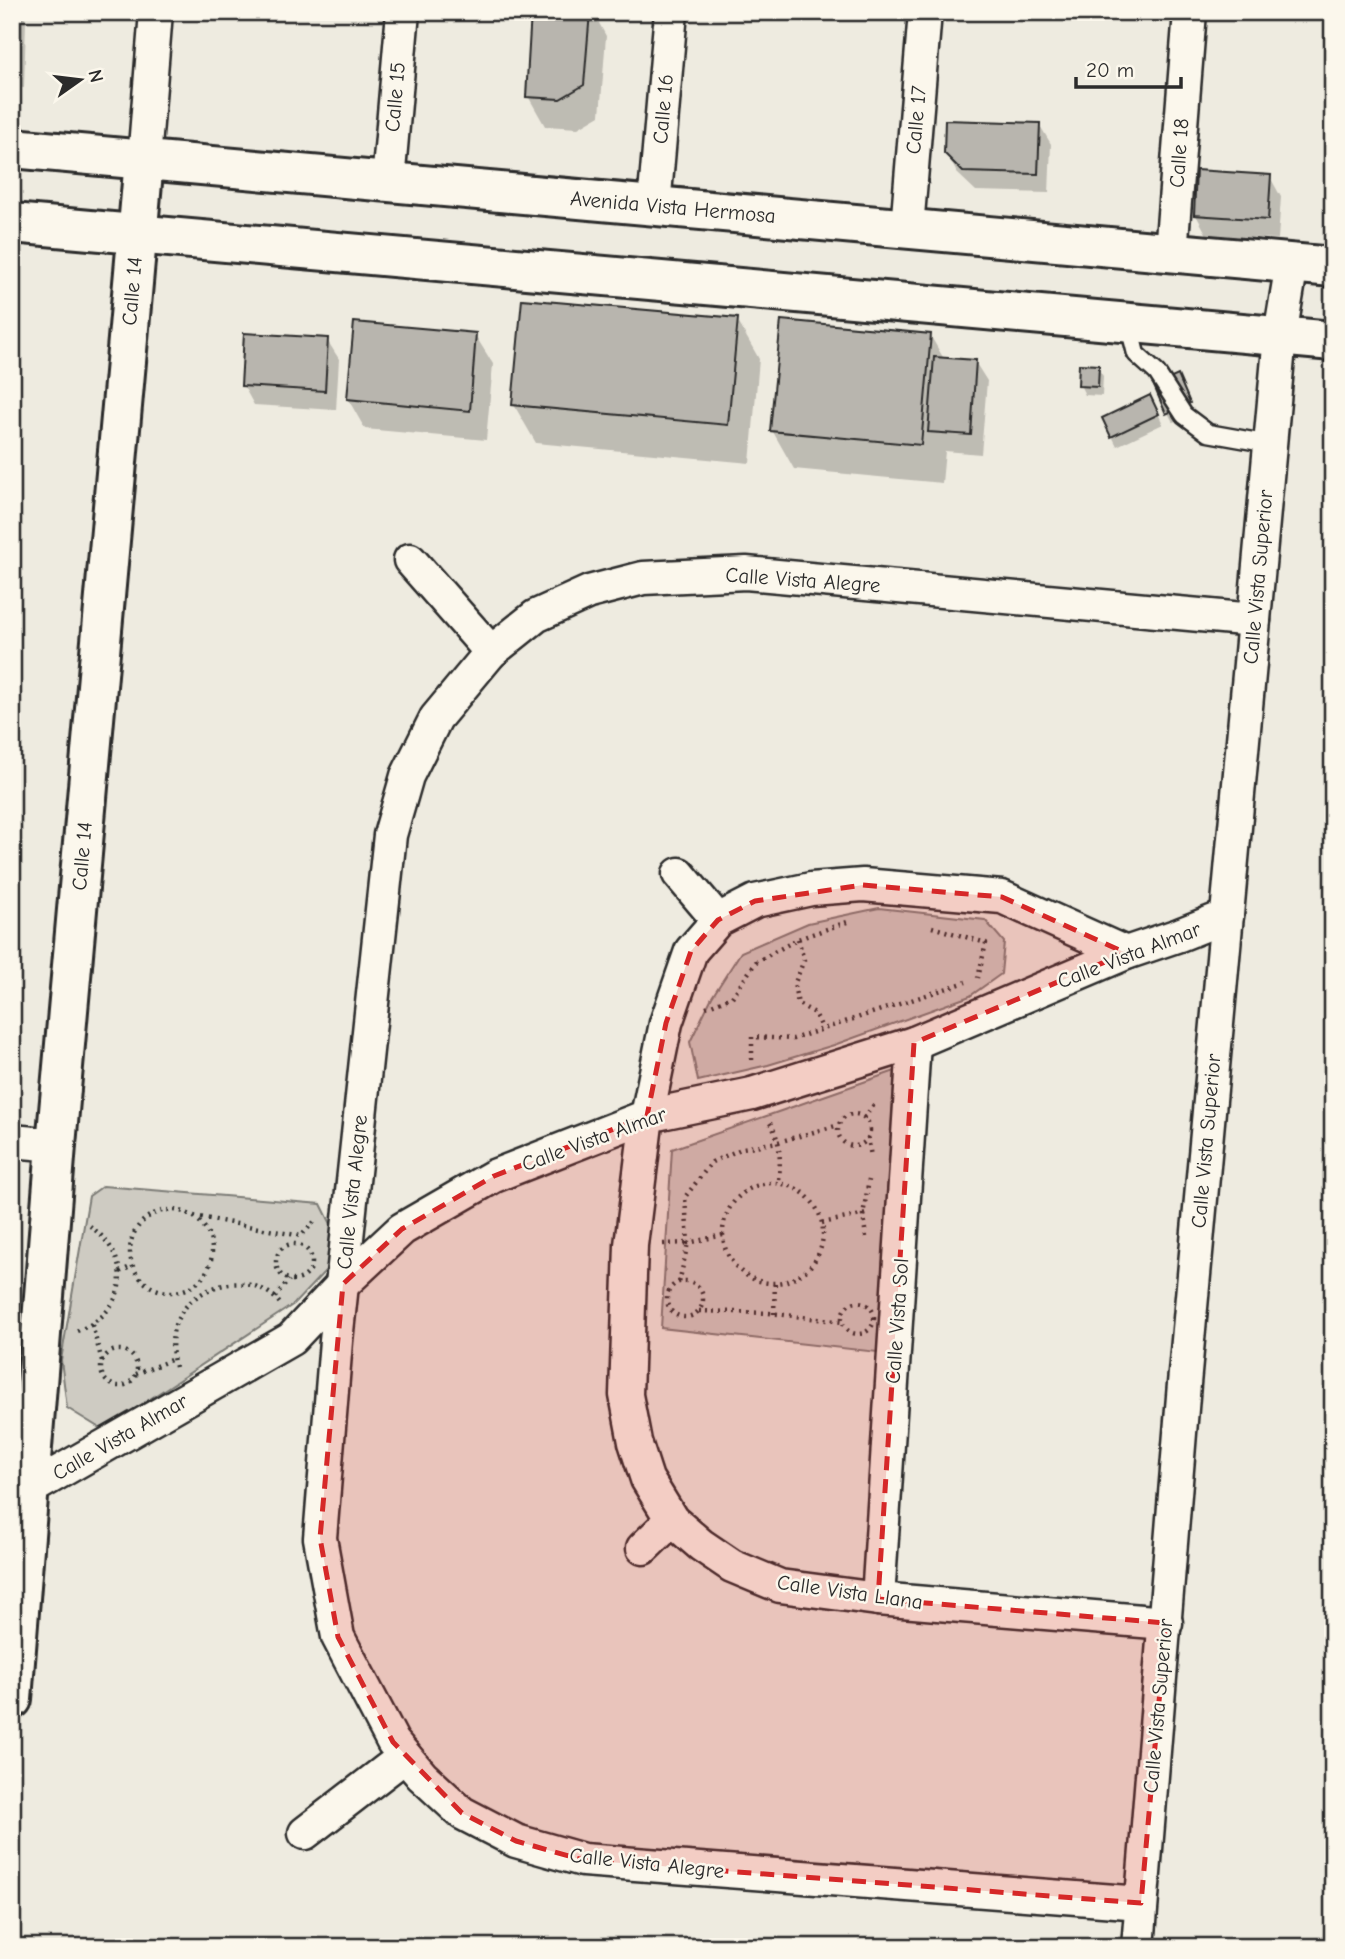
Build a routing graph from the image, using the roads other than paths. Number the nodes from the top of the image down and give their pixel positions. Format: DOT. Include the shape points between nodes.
graph roads {
  1 [pos="156,12"];
  2 [pos="403,12"];
  3 [pos="671,12"];
  4 [pos="925,12"];
  5 [pos="1190,12"];
  6 [pos="12,148"];
  7 [pos="144,160"];
  8 [pos="387,182"];
  9 [pos="654,205"];
  10 [pos="12,223"];
  11 [pos="907,229"];
  12 [pos="137,234"];
  13 [pos="1171,252"];
  14 [pos="1292,263"];
  15 [pos="1333,267"];
  16 [pos="1128,322"];
  17 [pos="1280,336"];
  18 [pos="1333,341"];
  19 [pos="1270,444"];
  20 [pos="410,560"];
  21 [pos="1254,620"];
  22 [pos="491,652"];
  23 [pos="679,874"];
  24 [pos="1227,916"];
  25 [pos="718,920"];
  26 [pos="1126,953"];
  27 [pos="914,1044"];
  28 [pos="647,1116"];
  29 [pos="12,1141"];
  30 [pos="56,1145"];
  31 [pos="343,1284"];
  32 [pos="28,1490"];
  33 [pos="673,1520"];
  34 [pos="643,1548"];
  35 [pos="878,1599"];
  36 [pos="1166,1623"];
  37 [pos="12,1699"];
  38 [pos="404,1756"];
  39 [pos="305,1833"];
  40 [pos="1141,1903"];
  41 [pos="1138,1947"];
  1 -- 7 [label="street, Calle 14"];
  2 -- 8 [label="street, Calle 15"];
  3 -- 9 [label="street, Calle 16"];
  4 -- 11 [label="street, Calle 17"];
  5 -- 13 [label="street, Calle 18"];
  6 -- 7 [label="street, Avenida Vista Hermosa"];
  7 -- 8 [label="street, Avenida Vista Hermosa"];
  7 -- 12 [label="street, Calle 14"];
  8 -- 9 [label="street, Avenida Vista Hermosa"];
  9 -- 11 [label="street, Avenida Vista Hermosa"];
  10 -- 12 [label="street"];
  11 -- 13 [label="street, Avenida Vista Hermosa"];
  12 -- 16 [label="street"];
  12 -- 30 [label="street, Calle 14"];
  13 -- 14 [label="street, Avenida Vista Hermosa"];
  14 -- 15 [label="street, Avenida Vista Hermosa"];
  14 -- 17 [label="street, Calle Vista Superior"];
  16 -- 17 [label="street"];
  16 -- 19 [label="lane" via="1136,354 1157,373 1184,415 1208,433"];
  17 -- 18 [label="street"];
  17 -- 19 [label="street, Calle Vista Superior"];
  19 -- 21 [label="street, Calle Vista Superior"];
  20 -- 22 [label="street"];
  21 -- 22 [label="street, Calle Vista Alegre" via="746,573 643,578 589,592 536,616"];
  21 -- 24 [label="street, Calle Vista Superior"];
  22 -- 31 [label="street, Calle Vista Alegre" via="436,718 407,776 390,835"];
  23 -- 25 [label="street"];
  24 -- 26 [label="street, Calle Vista Almar"];
  24 -- 36 [label="street, Calle Vista Superior"];
  25 -- 26 [label="street" via="755,901 811,889 863,885 1002,897"];
  25 -- 28 [label="street, Calle Vista Llana" via="691,951 666,1023"];
  26 -- 27 [label="street, Calle Vista Almar"];
  27 -- 28 [label="street, Calle Vista Almar" via="752,1094"];
  27 -- 35 [label="street, Calle Vista Sol"];
  28 -- 31 [label="street, Calle Vista Almar" via="494,1176 402,1229"];
  28 -- 33 [label="street, Calle Vista Llana" via="631,1245 626,1395 647,1479"];
  29 -- 30 [label="street"];
  30 -- 32 [label="street, Calle 14"];
  31 -- 32 [label="street, Calle Vista Almar" via="290,1339"];
  31 -- 38 [label="street, Calle Vista Alegre" via="320,1538 338,1637"];
  32 -- 37 [label="street, Calle 14"];
  33 -- 34 [label="street"];
  33 -- 35 [label="street, Calle Vista Llana" via="732,1566 780,1586"];
  35 -- 36 [label="street, Calle Vista Llana"];
  36 -- 40 [label="street, Calle Vista Superior"];
  38 -- 39 [label="street"];
  38 -- 40 [label="street, Calle Vista Alegre" via="462,1813 516,1842 583,1860"];
  40 -- 41 [label="street, Calle Vista Superior"];
}
